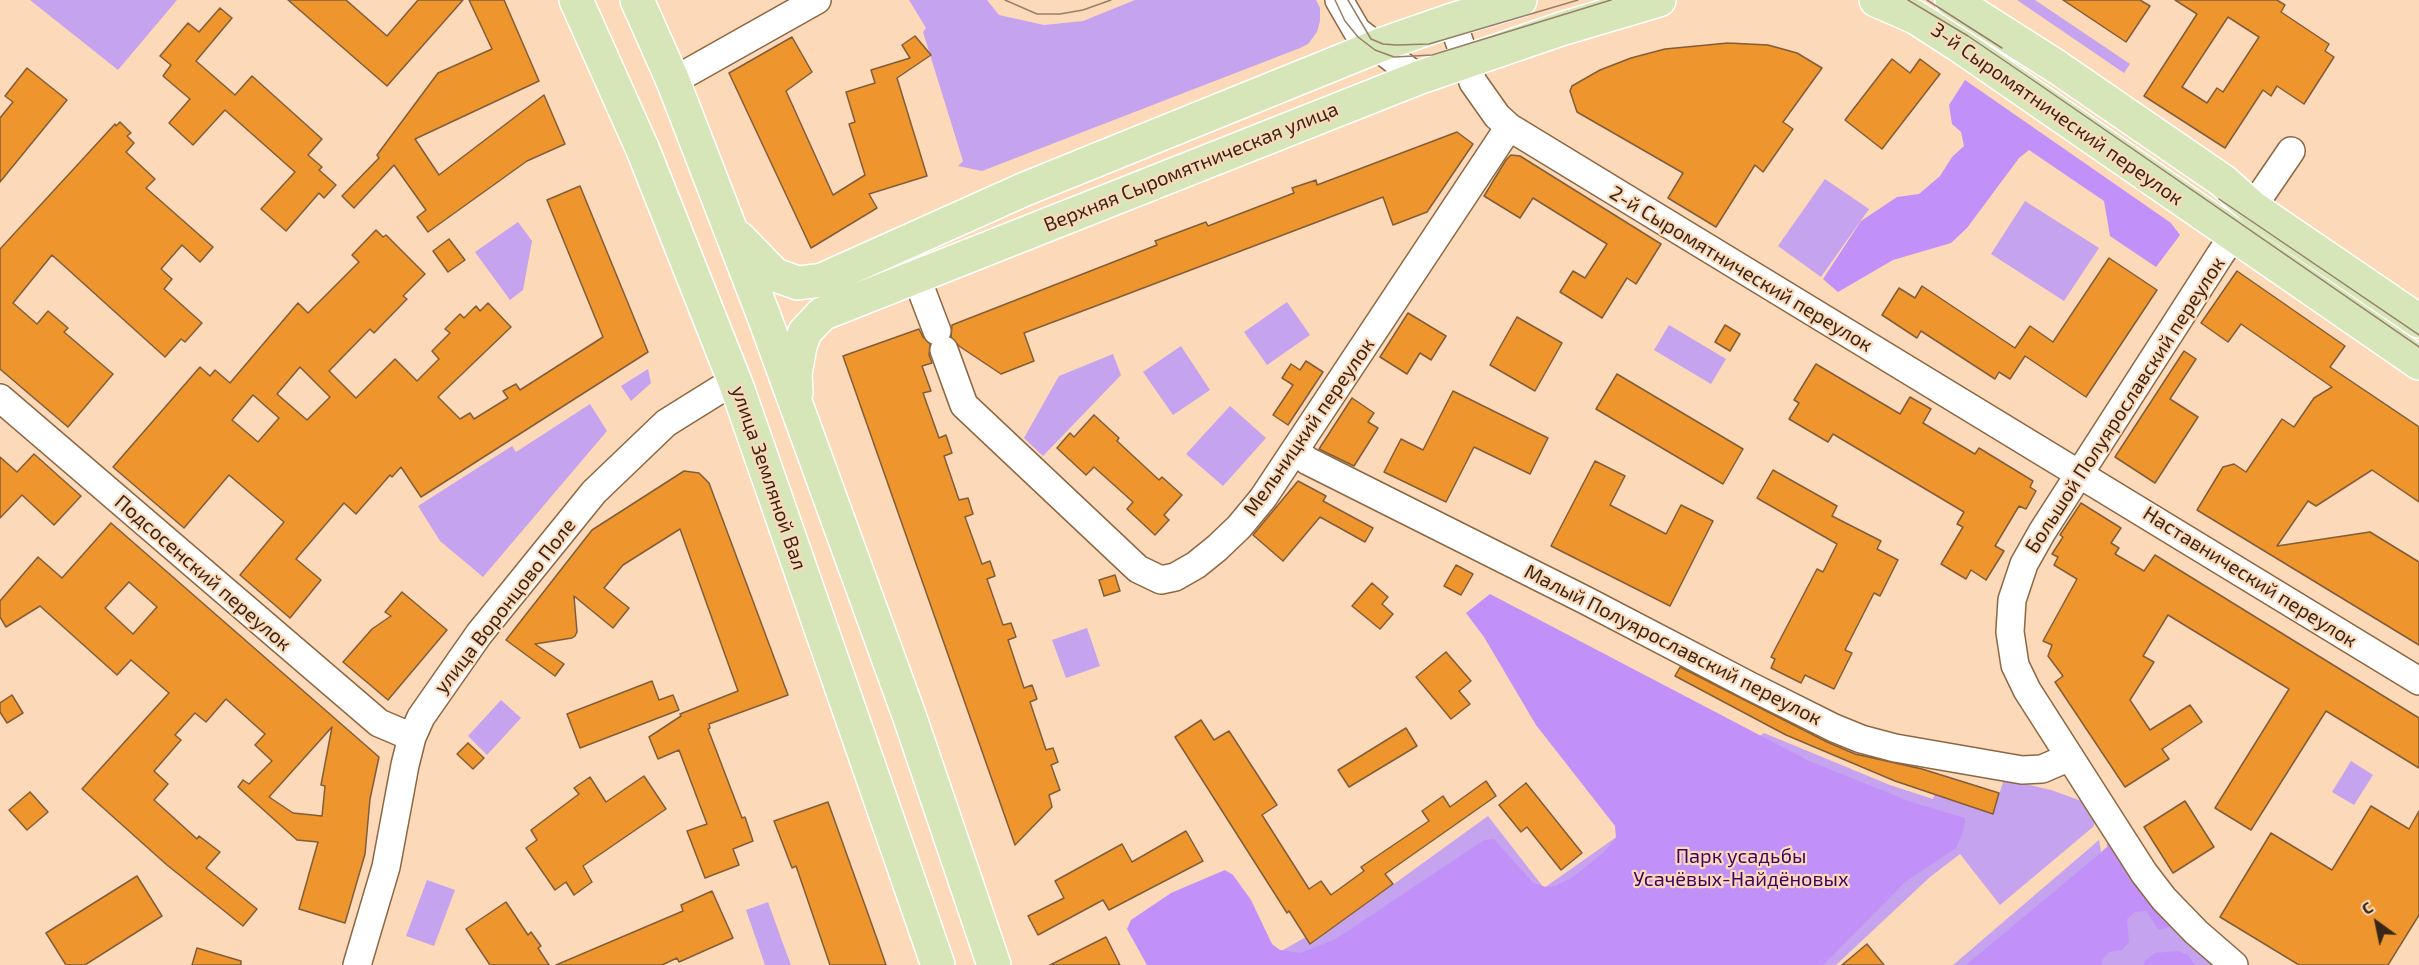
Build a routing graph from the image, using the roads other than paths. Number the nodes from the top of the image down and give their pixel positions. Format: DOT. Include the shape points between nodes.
graph roads {
  1 [pos="576,0"];
  2 [pos="637,0"];
  3 [pos="818,0"];
  4 [pos="1339,0"];
  5 [pos="1520,0"];
  6 [pos="1659,0"];
  7 [pos="1876,0"];
  8 [pos="1952,0"];
  9 [pos="1452,20"];
  10 [pos="1376,48"];
  11 [pos="1465,61"];
  12 [pos="1418,78"];
  13 [pos="673,81"];
  14 [pos="1509,127"];
  15 [pos="2291,151"];
  16 [pos="2253,208"];
  17 [pos="726,224"];
  18 [pos="2234,236"];
  19 [pos="916,276"];
  20 [pos="2419,321"];
  21 [pos="2419,363"];
  22 [pos="735,380"];
  23 [pos="0,398"];
  24 [pos="796,406"];
  25 [pos="1295,451"];
  26 [pos="2080,474"];
  27 [pos="2419,681"];
  28 [pos="412,737"];
  29 [pos="2070,757"];
  30 [pos="357,965"];
  31 [pos="938,965"];
  32 [pos="994,965"];
  33 [pos="2234,965"];
  1 -- 22 [label="main road, улица Земляной Вал" via="643,150"];
  2 -- 13 [label="main road"];
  3 -- 13 [label="street"];
  4 -- 10 [label="street" via="1357,31"];
  5 -- 9 [label="main road, Верхняя Сыромятническая улица"];
  6 -- 11 [label="main road, Верхняя Сыромятническая улица"];
  7 -- 18 [label="main road, 3-й Сыромятнический переулок" via="1915,16"];
  8 -- 16 [label="main road, 3-й Сыромятнический переулок" via="2223,181"];
  9 -- 10 [label="main road, Верхняя Сыромятническая улица"];
  9 -- 11 [label="street, 2-й Сыромятнический переулок"];
  10 -- 12 [label="street"];
  10 -- 17 [label="main road, Верхняя Сыромятническая улица" via="1025,189 822,280 798,284 775,275"];
  11 -- 12 [label="main road, Верхняя Сыромятническая улица"];
  11 -- 14 [label="street, 2-й Сыромятнический переулок" via="1488,105"];
  12 -- 19 [label="main road, Верхняя Сыромятническая улица"];
  13 -- 17 [label="main road"];
  14 -- 25 [label="street, Мельницкий переулок"];
  14 -- 26 [label="street, 2-й Сыромятнический переулок"];
  15 -- 16 [label="street, Большой Полуярославский переулок"];
  16 -- 18 [label="street, Большой Полуярославский переулок"];
  16 -- 20 [label="main road, 3-й Сыромятнический переулок"];
  17 -- 24 [label="main road"];
  18 -- 21 [label="main road, 3-й Сыромятнический переулок"];
  18 -- 26 [label="street, Большой Полуярославский переулок"];
  19 -- 24 [label="main road, Верхняя Сыромятническая улица" via="822,314 814,321 805,332 797,360"];
  19 -- 25 [label="street, Мельницкий переулок" via="964,405 1138,569 1161,580 1196,565 1232,534"];
  22 -- 28 [label="street, улица Воронцово Поле" via="666,423 594,492 479,634 421,717"];
  22 -- 31 [label="main road, улица Земляной Вал"];
  23 -- 28 [label="street, Подсосенский переулок" via="379,723"];
  24 -- 32 [label="main road" via="909,715"];
  25 -- 29 [label="street, Малый Полуярославский переулок" via="1750,686 1861,739 2022,770 2042,769"];
  26 -- 27 [label="street, Наставнический переулок"];
  26 -- 29 [label="street, Большой Полуярославский переулок" via="2024,564 2012,600 2010,632 2015,665"];
  28 -- 30 [label="street, улица Воронцово Поле" via="386,867"];
  29 -- 33 [label="street, Большой Полуярославский переулок" via="2164,899"];
}
